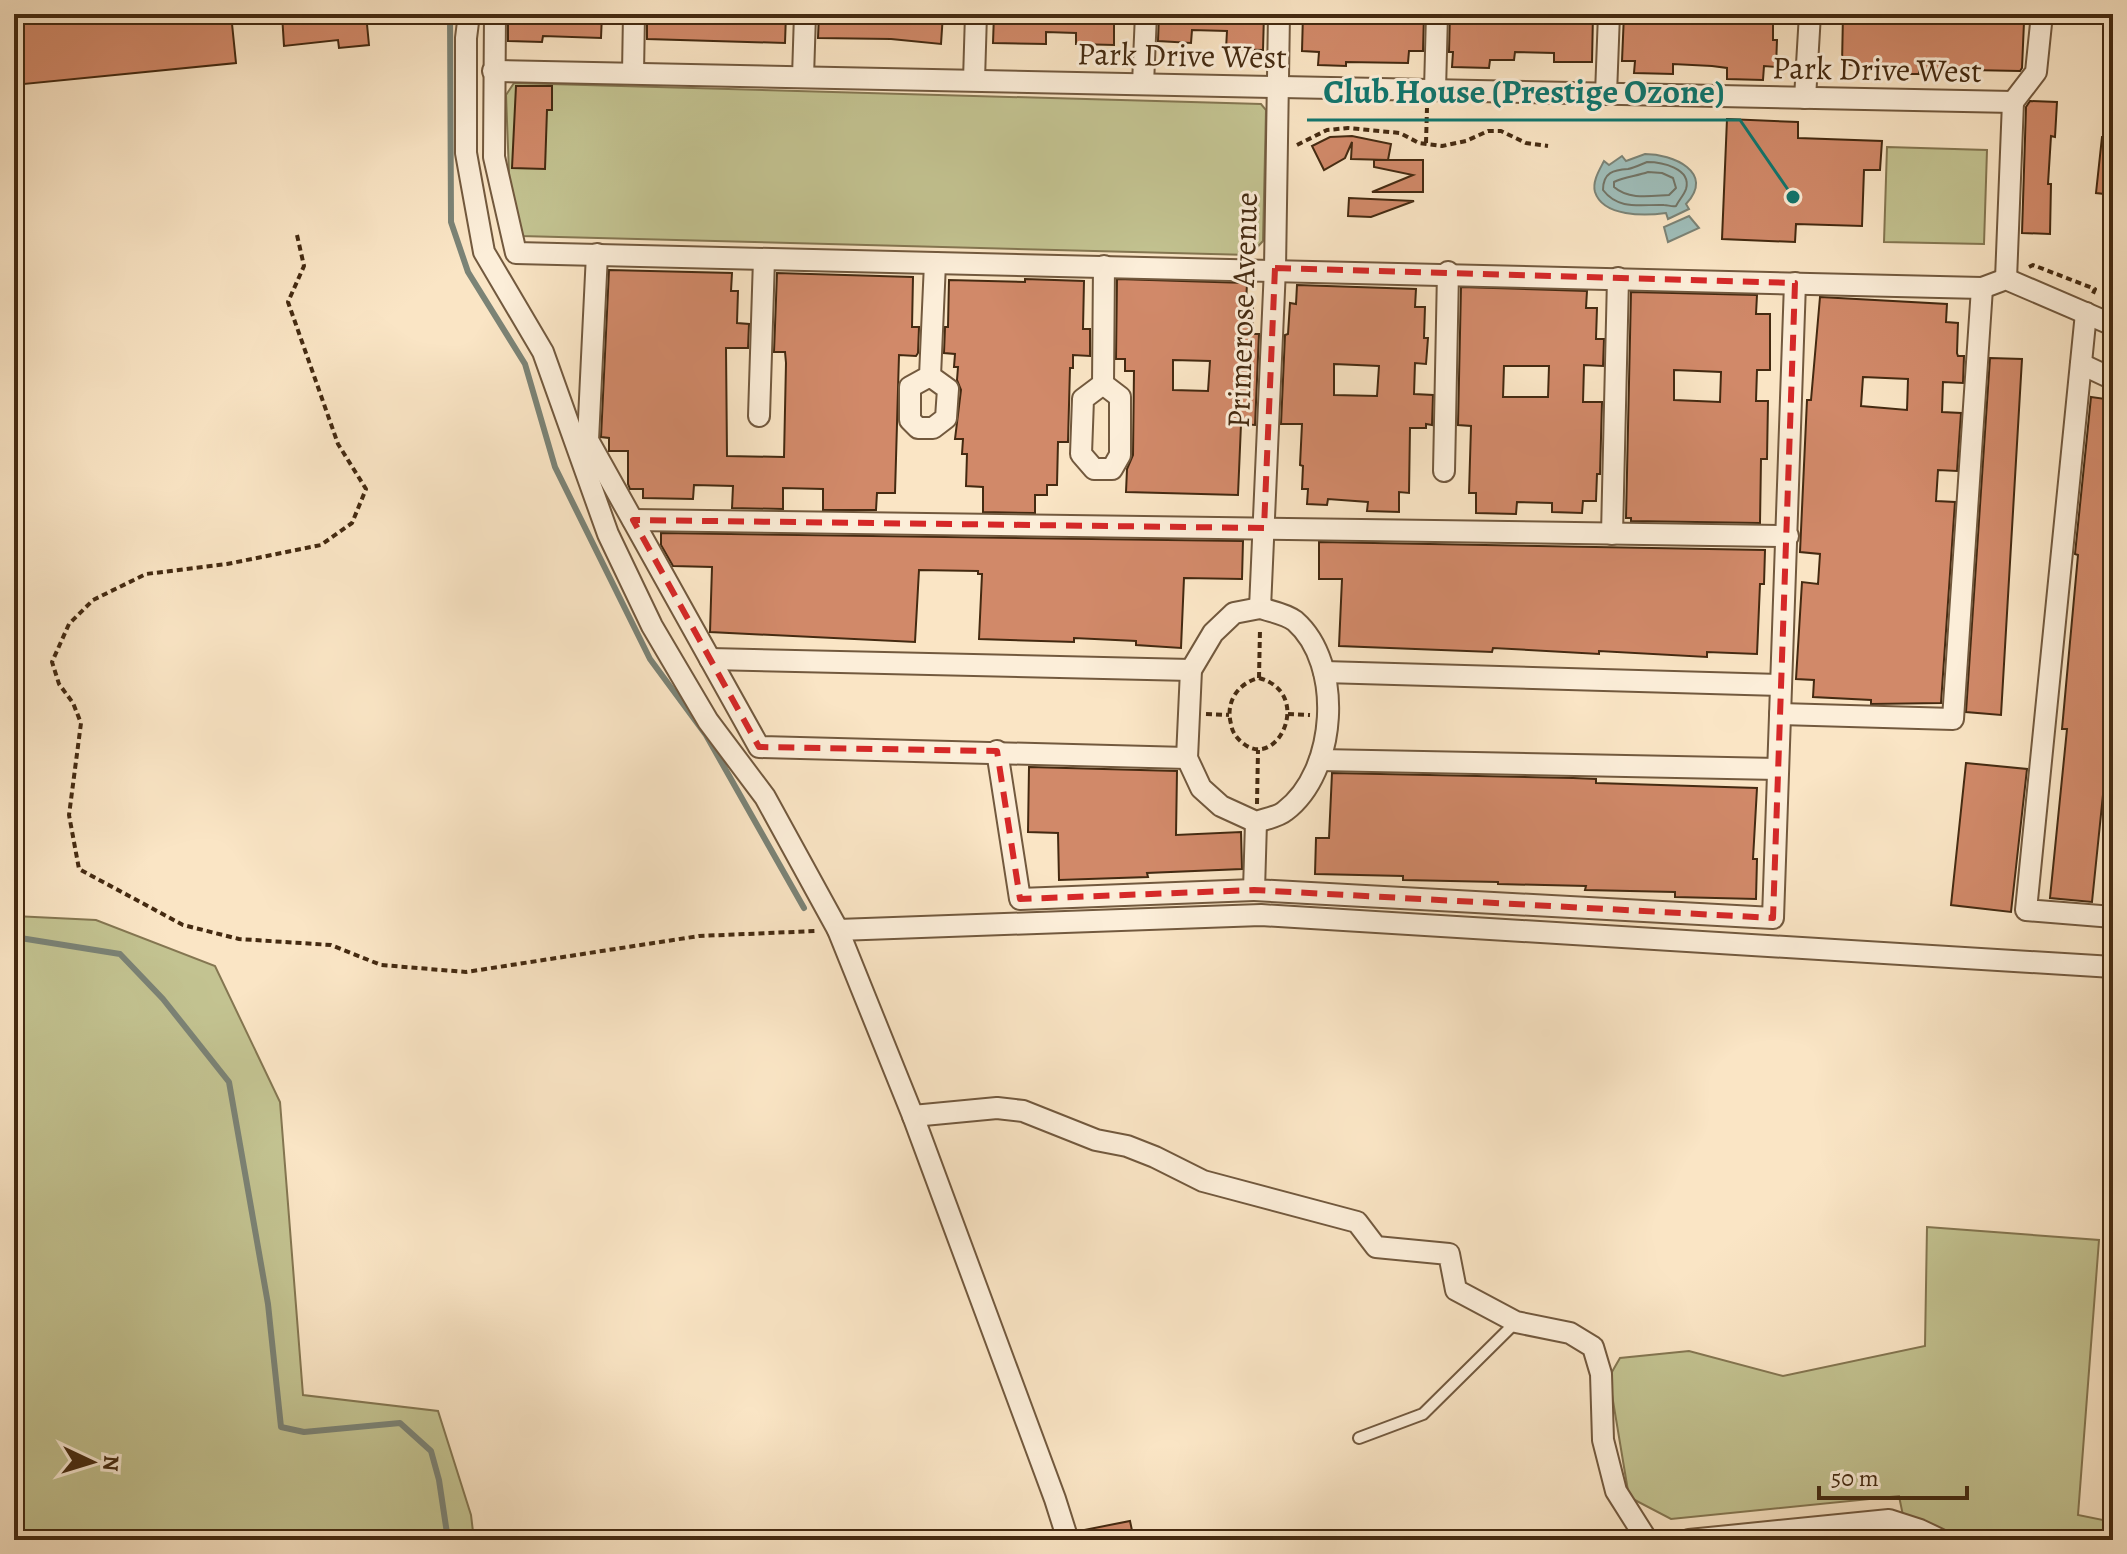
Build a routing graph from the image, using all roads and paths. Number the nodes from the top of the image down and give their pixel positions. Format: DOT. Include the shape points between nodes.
graph roads {
  1 [pos="469,14"];
  2 [pos="495,14"];
  3 [pos="634,14"];
  4 [pos="805,14"];
  5 [pos="976,14"];
  6 [pos="1146,14"];
  7 [pos="1279,14"];
  8 [pos="1437,14"];
  9 [pos="1609,14"];
  10 [pos="1810,14"];
  11 [pos="2042,14"];
  12 [pos="493,71"];
  13 [pos="633,73"];
  14 [pos="803,77"];
  15 [pos="974,80"];
  16 [pos="1143,84"];
  17 [pos="1278,87"];
  18 [pos="1431,90"];
  19 [pos="1606,94"];
  20 [pos="1805,98"];
  21 [pos="2013,102"];
  22 [pos="1426,144"];
  23 [pos="1297,145"];
  24 [pos="1548,146"];
  25 [pos="297,235"];
  26 [pos="597,254"];
  27 [pos="764,259"];
  28 [pos="935,263"];
  29 [pos="1104,266"];
  30 [pos="1275,268"];
  31 [pos="1448,272"];
  32 [pos="1618,278"];
  33 [pos="2006,279"];
  34 [pos="1795,283"];
  35 [pos="1982,288"];
  36 [pos="2086,313"];
  37 [pos="2113,325"];
  38 [pos="2081,364"];
  39 [pos="930,376"];
  40 [pos="2113,379"];
  41 [pos="1103,384"];
  42 [pos="759,416"];
  43 [pos="1444,471"];
  44 [pos="633,520"];
  45 [pos="1264,528"];
  46 [pos="1612,534"];
  47 [pos="1788,536"];
  48 [pos="1260,608"];
  49 [pos="710,659"];
  50 [pos="1191,670"];
  51 [pos="1324,672"];
  52 [pos="1259,678"];
  53 [pos="1781,685"];
  54 [pos="1196,714"];
  55 [pos="1780,714"];
  56 [pos="1229,715"];
  57 [pos="1258,750"];
  58 [pos="997,751"];
  59 [pos="1187,758"];
  60 [pos="1320,760"];
  61 [pos="1778,769"];
  62 [pos="1261,815"];
  63 [pos="1254,890"];
  64 [pos="2113,917"];
  65 [pos="838,930"];
  66 [pos="2113,967"];
  67 [pos="913,1116"];
  68 [pos="1516,1322"];
  69 [pos="1359,1438"];
  70 [pos="1889,1530"];
  71 [pos="1068,1540"];
  72 [pos="1647,1540"];
  73 [pos="1689,1540"];
  74 [pos="1941,1540"];
  1 -- 65 [label="street" via="466,153 484,252 543,352 608,534 652,626 708,721 765,797"];
  2 -- 12 [label="street"];
  3 -- 13 [label="street"];
  4 -- 14 [label="street"];
  5 -- 15 [label="street"];
  6 -- 16 [label="street"];
  7 -- 17 [label="street, Primerose Avenue"];
  8 -- 18 [label="street"];
  9 -- 19 [label="street"];
  10 -- 20 [label="street"];
  11 -- 21 [label="street" via="2036,72"];
  12 -- 13 [label="street, Park Drive West"];
  12 -- 26 [label="street" via="494,157 516,253"];
  13 -- 14 [label="street, Park Drive West"];
  14 -- 15 [label="street, Park Drive West"];
  15 -- 16 [label="street, Park Drive West"];
  16 -- 17 [label="street, Park Drive West"];
  17 -- 18 [label="street, Park Drive West"];
  17 -- 30 [label="street, Primerose Avenue"];
  18 -- 19 [label="street, Park Drive West"];
  18 -- 22 [label="path"];
  19 -- 20 [label="street, Park Drive West"];
  20 -- 21 [label="street, Park Drive West"];
  21 -- 33 [label="street"];
  22 -- 23 [label="path" via="1400,133 1348,128 1327,130"];
  22 -- 24 [label="path" via="1442,146 1501,131"];
  25 -- 65 [label="path" via="304,266 288,302 338,444 366,489 352,523 321,545 146,574 93,600 69,624 52,662 81,723 69,815 79,869 183,925 239,939 331,945 381,965 466,972 699,936"];
  26 -- 27 [label="street"];
  26 -- 44 [label="street" via="588,440"];
  27 -- 28 [label="street"];
  27 -- 42 [label="street"];
  28 -- 29 [label="street"];
  28 -- 39 [label="street"];
  29 -- 30 [label="street"];
  29 -- 41 [label="street"];
  30 -- 31 [label="street"];
  30 -- 45 [label="street, Primerose Avenue"];
  31 -- 32 [label="street"];
  31 -- 43 [label="street"];
  32 -- 34 [label="street"];
  32 -- 46 [label="street"];
  33 -- 35 [label="street"];
  33 -- 36 [label="street"];
  34 -- 35 [label="street"];
  34 -- 47 [label="street"];
  35 -- 55 [label="street" via="1953,719"];
  36 -- 37 [label="street"];
  36 -- 38 [label="street"];
  38 -- 40 [label="street"];
  38 -- 64 [label="street" via="2026,910"];
  44 -- 45 [label="street"];
  44 -- 49 [label="street"];
  45 -- 46 [label="street"];
  45 -- 48 [label="street, Primerose Avenue"];
  46 -- 47 [label="street"];
  47 -- 53 [label="street"];
  48 -- 50 [label="street" via="1234,613 1213,633"];
  48 -- 51 [label="street" via="1293,619 1314,645"];
  48 -- 52 [label="path"];
  49 -- 50 [label="street"];
  49 -- 58 [label="street" via="759,747"];
  50 -- 59 [label="street"];
  51 -- 53 [label="street"];
  51 -- 60 [label="street" via="1327,725"];
  52 -- 56 [label="path" via="1238,690"];
  52 -- 57 [label="path" via="1281,689 1288,714 1278,740"];
  53 -- 55 [label="street"];
  54 -- 56 [label="path"];
  55 -- 61 [label="street"];
  56 -- 57 [label="path" via="1238,739"];
  57 -- 62 [label="path"];
  58 -- 59 [label="street"];
  58 -- 63 [label="street" via="1020,899"];
  59 -- 62 [label="street" via="1201,788 1221,806"];
  60 -- 61 [label="street"];
  60 -- 62 [label="street" via="1307,788 1284,813"];
  61 -- 63 [label="street" via="1773,918"];
  62 -- 63 [label="street"];
  65 -- 66 [label="street" via="1261,915"];
  65 -- 67 [label="street"];
  67 -- 68 [label="street" via="997,1108 1023,1111 1096,1140 1127,1146 1203,1181 1357,1222 1376,1247 1449,1254 1456,1290"];
  67 -- 71 [label="street"];
  68 -- 69 [label="lane" via="1423,1414"];
  68 -- 72 [label="street" via="1570,1333 1593,1347 1601,1374 1603,1440 1616,1491"];
  70 -- 73 [label="street"];
  70 -- 74 [label="street" via="1920,1530"];
}
